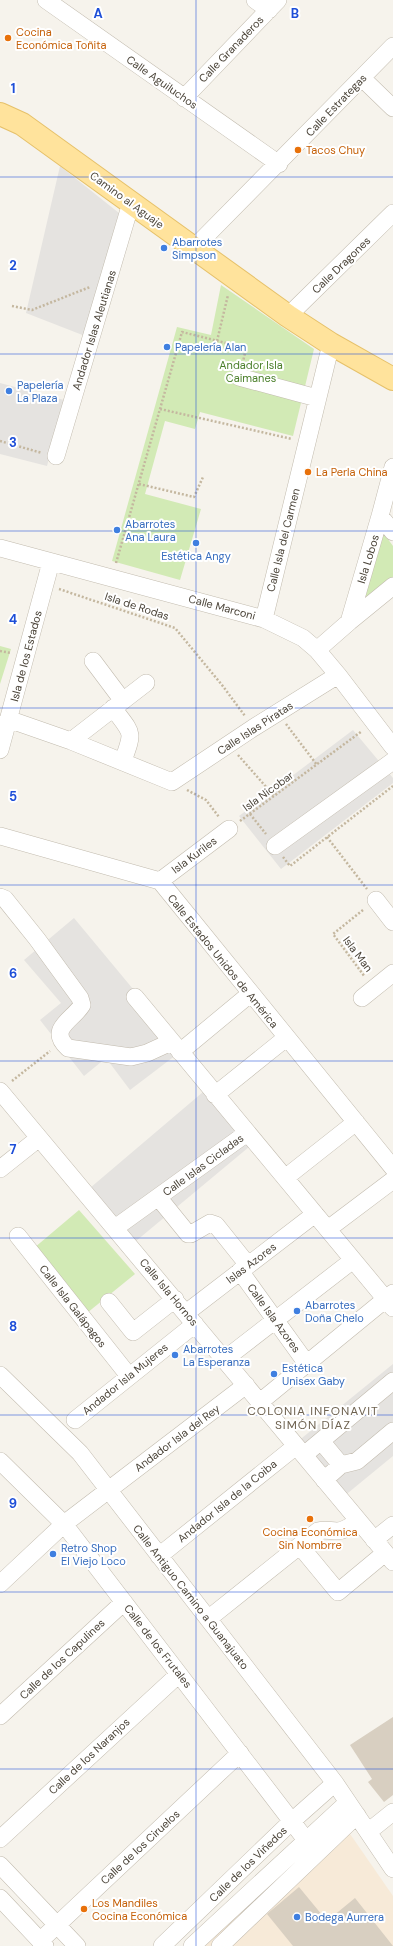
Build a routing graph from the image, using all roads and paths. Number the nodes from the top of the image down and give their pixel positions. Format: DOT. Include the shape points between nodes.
graph roads {
  1 [pos="46,0"];
  2 [pos="267,3"];
  3 [pos="393,46"];
  4 [pos="362,78"];
  5 [pos="184,98"];
  6 [pos="393,108"];
  7 [pos="0,114"];
  8 [pos="279,164"];
  9 [pos="131,203"];
  10 [pos="393,213"];
  11 [pos="194,248"];
  12 [pos="109,279"];
  13 [pos="229,289"];
  14 [pos="12,306"];
  15 [pos="288,316"];
  16 [pos="217,341"];
  17 [pos="331,344"];
  18 [pos="246,348"];
  19 [pos="239,377"];
  20 [pos="393,378"];
  21 [pos="317,398"];
  22 [pos="160,408"];
  23 [pos="0,441"];
  24 [pos="307,442"];
  25 [pos="56,456"];
  26 [pos="393,467"];
  27 [pos="203,477"];
  28 [pos="139,484"];
  29 [pos="389,493"];
  30 [pos="380,516"];
  31 [pos="393,532"];
  32 [pos="0,548"];
  33 [pos="51,562"];
  34 [pos="112,577"];
  35 [pos="45,584"];
  36 [pos="393,586"];
  37 [pos="264,619"];
  38 [pos="349,622"];
  39 [pos="316,650"];
  40 [pos="93,661"];
  41 [pos="338,675"];
  42 [pos="146,683"];
  43 [pos="118,705"];
  44 [pos="277,712"];
  45 [pos="8,719"];
  46 [pos="374,722"];
  47 [pos="253,728"];
  48 [pos="71,741"];
  49 [pos="229,744"];
  50 [pos="393,747"];
  51 [pos="0,750"];
  52 [pos="123,761"];
  53 [pos="393,761"];
  54 [pos="317,765"];
  55 [pos="172,782"];
  56 [pos="393,786"];
  57 [pos="275,796"];
  58 [pos="229,829"];
  59 [pos="0,836"];
  60 [pos="327,837"];
  61 [pos="275,846"];
  62 [pos="290,866"];
  63 [pos="160,881"];
  64 [pos="0,897"];
  65 [pos="376,900"];
  66 [pos="393,922"];
  67 [pos="393,973"];
  68 [pos="250,994"];
  69 [pos="368,994"];
  70 [pos="135,997"];
  71 [pos="286,1038"];
  72 [pos="62,1042"];
  73 [pos="176,1047"];
  74 [pos="3,1088"];
  75 [pos="215,1096"];
  76 [pos="356,1122"];
  77 [pos="247,1133"];
  78 [pos="39,1138"];
  79 [pos="393,1168"];
  80 [pos="0,1169"];
  81 [pos="285,1178"];
  82 [pos="389,1183"];
  83 [pos="158,1197"];
  84 [pos="315,1214"];
  85 [pos="115,1228"];
  86 [pos="328,1230"];
  87 [pos="18,1236"];
  88 [pos="353,1260"];
  89 [pos="244,1268"];
  90 [pos="175,1299"];
  91 [pos="391,1300"];
  92 [pos="109,1302"];
  93 [pos="191,1318"];
  94 [pos="275,1319"];
  95 [pos="225,1360"];
  96 [pos="307,1364"];
  97 [pos="0,1375"];
  98 [pos="129,1376"];
  99 [pos="393,1381"];
  100 [pos="246,1385"];
  101 [pos="260,1402"];
  102 [pos="74,1420"];
  103 [pos="393,1431"];
  104 [pos="321,1441"];
  105 [pos="300,1450"];
  106 [pos="0,1461"];
  107 [pos="341,1465"];
  108 [pos="324,1480"];
  109 [pos="108,1490"];
  110 [pos="358,1521"];
  111 [pos="64,1524"];
  112 [pos="393,1525"];
  113 [pos="374,1540"];
  114 [pos="300,1546"];
  115 [pos="159,1556"];
  116 [pos="389,1558"];
  117 [pos="0,1584"];
  118 [pos="124,1602"];
  119 [pos="208,1619"];
  120 [pos="179,1674"];
  121 [pos="0,1716"];
  122 [pos="240,1753"];
  123 [pos="335,1784"];
  124 [pos="352,1808"];
  125 [pos="393,1812"];
  126 [pos="291,1822"];
  127 [pos="368,1832"];
  128 [pos="0,1839"];
  129 [pos="306,1840"];
  130 [pos="0,1865"];
  131 [pos="393,1869"];
  132 [pos="0,1898"];
  133 [pos="57,1925"];
  134 [pos="42,1943"];
  135 [pos="77,1946"];
  136 [pos="162,1946"];
  137 [pos="192,1946"];
  138 [pos="220,1946"];
  1 -- 5 [label="street, Calle Aguiluchos"];
  2 -- 5 [label="street, Calle Granaderos"];
  3 -- 4 [label="street, Calle Estrategas"];
  4 -- 6 [label="street"];
  4 -- 8 [label="street, Calle Estrategas"];
  5 -- 8 [label="street, Calle Aguiluchos"];
  7 -- 9 [label="main road, Camino al Aguaje" via="22,124"];
  8 -- 11 [label="street, Calle Estrategas"];
  9 -- 11 [label="main road, Camino al Aguaje"];
  9 -- 12 [label="street, Andador Islas Aleutianas"];
  10 -- 15 [label="street, Calle Dragones"];
  11 -- 15 [label="main road, Camino al Aguaje"];
  12 -- 14 [label="path" via="32,310"];
  12 -- 25 [label="street, Andador Islas Aleutianas"];
  13 -- 16 [label="path"];
  15 -- 17 [label="main road, Camino al Aguaje"];
  16 -- 18 [label="path"];
  16 -- 22 [label="path" via="182,332"];
  17 -- 20 [label="main road, Camino al Aguaje"];
  17 -- 21 [label="street, Calle Isla del Carmen"];
  19 -- 21 [label="street"];
  21 -- 24 [label="street, Calle Isla del Carmen"];
  22 -- 24 [label="path"];
  22 -- 28 [label="path"];
  23 -- 25 [label="path"];
  24 -- 37 [label="street, Calle Isla del Carmen"];
  26 -- 29 [label="street, Isla Lobos"];
  27 -- 28 [label="path" via="194,497"];
  28 -- 34 [label="path"];
  29 -- 30 [label="street, Isla Lobos"];
  30 -- 31 [label="street"];
  30 -- 38 [label="street, Isla Lobos"];
  32 -- 33 [label="street, Calle Marconi"];
  33 -- 34 [label="street, Calle Marconi"];
  33 -- 35 [label="street, Isla de los Estados"];
  34 -- 37 [label="street, Calle Marconi"];
  35 -- 45 [label="street, Isla de los Estados"];
  35 -- 47 [label="path, Isla de Rodas" via="175,628 222,685"];
  36 -- 38 [label="street"];
  37 -- 39 [label="street, Calle Marconi" via="303,638"];
  38 -- 39 [label="street"];
  39 -- 41 [label="street, Calle Marconi"];
  40 -- 43 [label="street"];
  41 -- 44 [label="street, Calle Islas Piratas"];
  41 -- 46 [label="street, Calle Marconi"];
  42 -- 43 [label="street"];
  43 -- 48 [label="street"];
  43 -- 52 [label="street" via="131,737"];
  44 -- 47 [label="street, Calle Islas Piratas"];
  44 -- 54 [label="path"];
  45 -- 48 [label="street"];
  45 -- 51 [label="street, Isla de los Estados"];
  46 -- 50 [label="street, Calle Marconi"];
  46 -- 54 [label="path, Isla Nicobar"];
  47 -- 49 [label="street, Calle Islas Piratas"];
  48 -- 52 [label="street"];
  49 -- 55 [label="street, Calle Islas Piratas"];
  49 -- 57 [label="path"];
  52 -- 55 [label="street"];
  53 -- 61 [label="street"];
  54 -- 57 [label="path, Isla Nicobar"];
  55 -- 58 [label="path" via="206,800"];
  56 -- 60 [label="path"];
  57 -- 58 [label="path, Isla Nicobar"];
  58 -- 63 [label="street, Isla Kuriles"];
  59 -- 63 [label="street"];
  60 -- 62 [label="path"];
  60 -- 65 [label="path"];
  63 -- 68 [label="street, Calle Estados Unidos de América"];
  64 -- 72 [label="street" via="5,899 32,933 80,998 82,1005 78,1012 61,1026"];
  65 -- 66 [label="street"];
  65 -- 69 [label="path, Isla Man" via="333,934"];
  67 -- 69 [label="street"];
  68 -- 71 [label="street, Calle Estados Unidos de América"];
  68 -- 73 [label="street"];
  70 -- 73 [label="street, Calle Islas Cicladas"];
  71 -- 75 [label="street"];
  71 -- 76 [label="street, Calle Estados Unidos de América"];
  72 -- 73 [label="street" via="68,1048 131,1057"];
  72 -- 74 [label="path"];
  73 -- 75 [label="street, Calle Islas Cicladas"];
  74 -- 78 [label="street"];
  75 -- 77 [label="street, Calle Islas Cicladas"];
  76 -- 79 [label="street, Calle Estados Unidos de América"];
  76 -- 81 [label="street"];
  77 -- 81 [label="street, Calle Islas Cicladas"];
  77 -- 83 [label="street, Calle Islas Cicladas"];
  78 -- 80 [label="street"];
  78 -- 85 [label="street, Calle Isla Hornos"];
  81 -- 84 [label="street, Calle Islas Cicladas"];
  82 -- 86 [label="street"];
  83 -- 85 [label="street, Calle Islas Cicladas"];
  83 -- 89 [label="street, Calle Islas Cicladas" via="188,1234 210,1223 216,1225"];
  84 -- 86 [label="street, Calle Islas Cicladas"];
  84 -- 89 [label="street, Islas Azores"];
  85 -- 90 [label="street, Calle Isla Hornos"];
  86 -- 88 [label="street, Calle Islas Cicladas"];
  87 -- 98 [label="street, Calle Isla Galápagos"];
  88 -- 91 [label="street, Calle Islas Cicladas"];
  88 -- 94 [label="street"];
  89 -- 93 [label="street, Islas Azores" via="206,1297"];
  89 -- 94 [label="street, Calle Isla Azores"];
  90 -- 92 [label="street" via="134,1332"];
  90 -- 93 [label="street, Calle Isla Hornos"];
  91 -- 96 [label="street"];
  93 -- 95 [label="street, Calle Isla Hornos"];
  93 -- 98 [label="street, Andador Isla Mujeres"];
  94 -- 95 [label="street"];
  94 -- 96 [label="street, Calle Isla Azores"];
  95 -- 100 [label="street, Calle Isla Hornos"];
  96 -- 101 [label="street"];
  97 -- 109 [label="street, Calle Antiguo Camino a Guanajuato" via="80,1453"];
  98 -- 102 [label="street, Andador Isla Mujeres"];
  99 -- 104 [label="street, Andador Isla de la Coiba"];
  100 -- 101 [label="street, Calle Isla Hornos"];
  100 -- 109 [label="street, Andador Isla del Rey"];
  101 -- 105 [label="street, Calle Isla Hornos"];
  103 -- 107 [label="street" via="357,1461"];
  104 -- 105 [label="street, Andador Isla de la Coiba"];
  104 -- 107 [label="street"];
  105 -- 108 [label="street, Calle Isla Hornos"];
  105 -- 115 [label="street, Andador Isla de la Coiba"];
  106 -- 111 [label="street, Calle de los Frutales"];
  107 -- 108 [label="street"];
  108 -- 110 [label="street, Calle Isla Hornos"];
  109 -- 111 [label="street, Andador Isla del Rey"];
  109 -- 115 [label="street, Calle Antiguo Camino a Guanajuato"];
  110 -- 113 [label="street, Calle Isla Hornos"];
  110 -- 114 [label="street" via="342,1530 318,1531"];
  111 -- 117 [label="street, Andador Isla del Rey"];
  111 -- 118 [label="street, Calle de los Frutales"];
  112 -- 113 [label="street"];
  113 -- 116 [label="street, Calle Isla Hornos"];
  114 -- 116 [label="street" via="338,1592"];
  114 -- 119 [label="street"];
  115 -- 119 [label="street, Calle Antiguo Camino a Guanajuato"];
  118 -- 120 [label="street, Calle de los Frutales"];
  118 -- 121 [label="street, Calle de los Capulines"];
  119 -- 123 [label="street, Calle Antiguo Camino a Guanajuato"];
  120 -- 122 [label="street, Calle de los Frutales"];
  120 -- 128 [label="street, Calle de los Naranjos"];
  122 -- 126 [label="street, Calle de los Frutales"];
  122 -- 133 [label="street, Calle de los Ciruelos"];
  123 -- 124 [label="street, Calle Antiguo Camino a Guanajuato"];
  123 -- 126 [label="street, Calle de los Viñedos"];
  124 -- 127 [label="street, Calle Antiguo Camino a Guanajuato"];
  124 -- 129 [label="street, Calle de los Viñedos"];
  124 -- 138 [label="street"];
  125 -- 127 [label="street"];
  126 -- 129 [label="street, Calle de los Frutales"];
  126 -- 136 [label="street, Calle de los Viñedos"];
  127 -- 131 [label="street, Calle Antiguo Camino a Guanajuato"];
  129 -- 137 [label="street, Calle de los Viñedos"];
  130 -- 133 [label="street"];
  132 -- 134 [label="street"];
  133 -- 134 [label="street, Calle de los Ciruelos"];
  133 -- 135 [label="street"];
}
